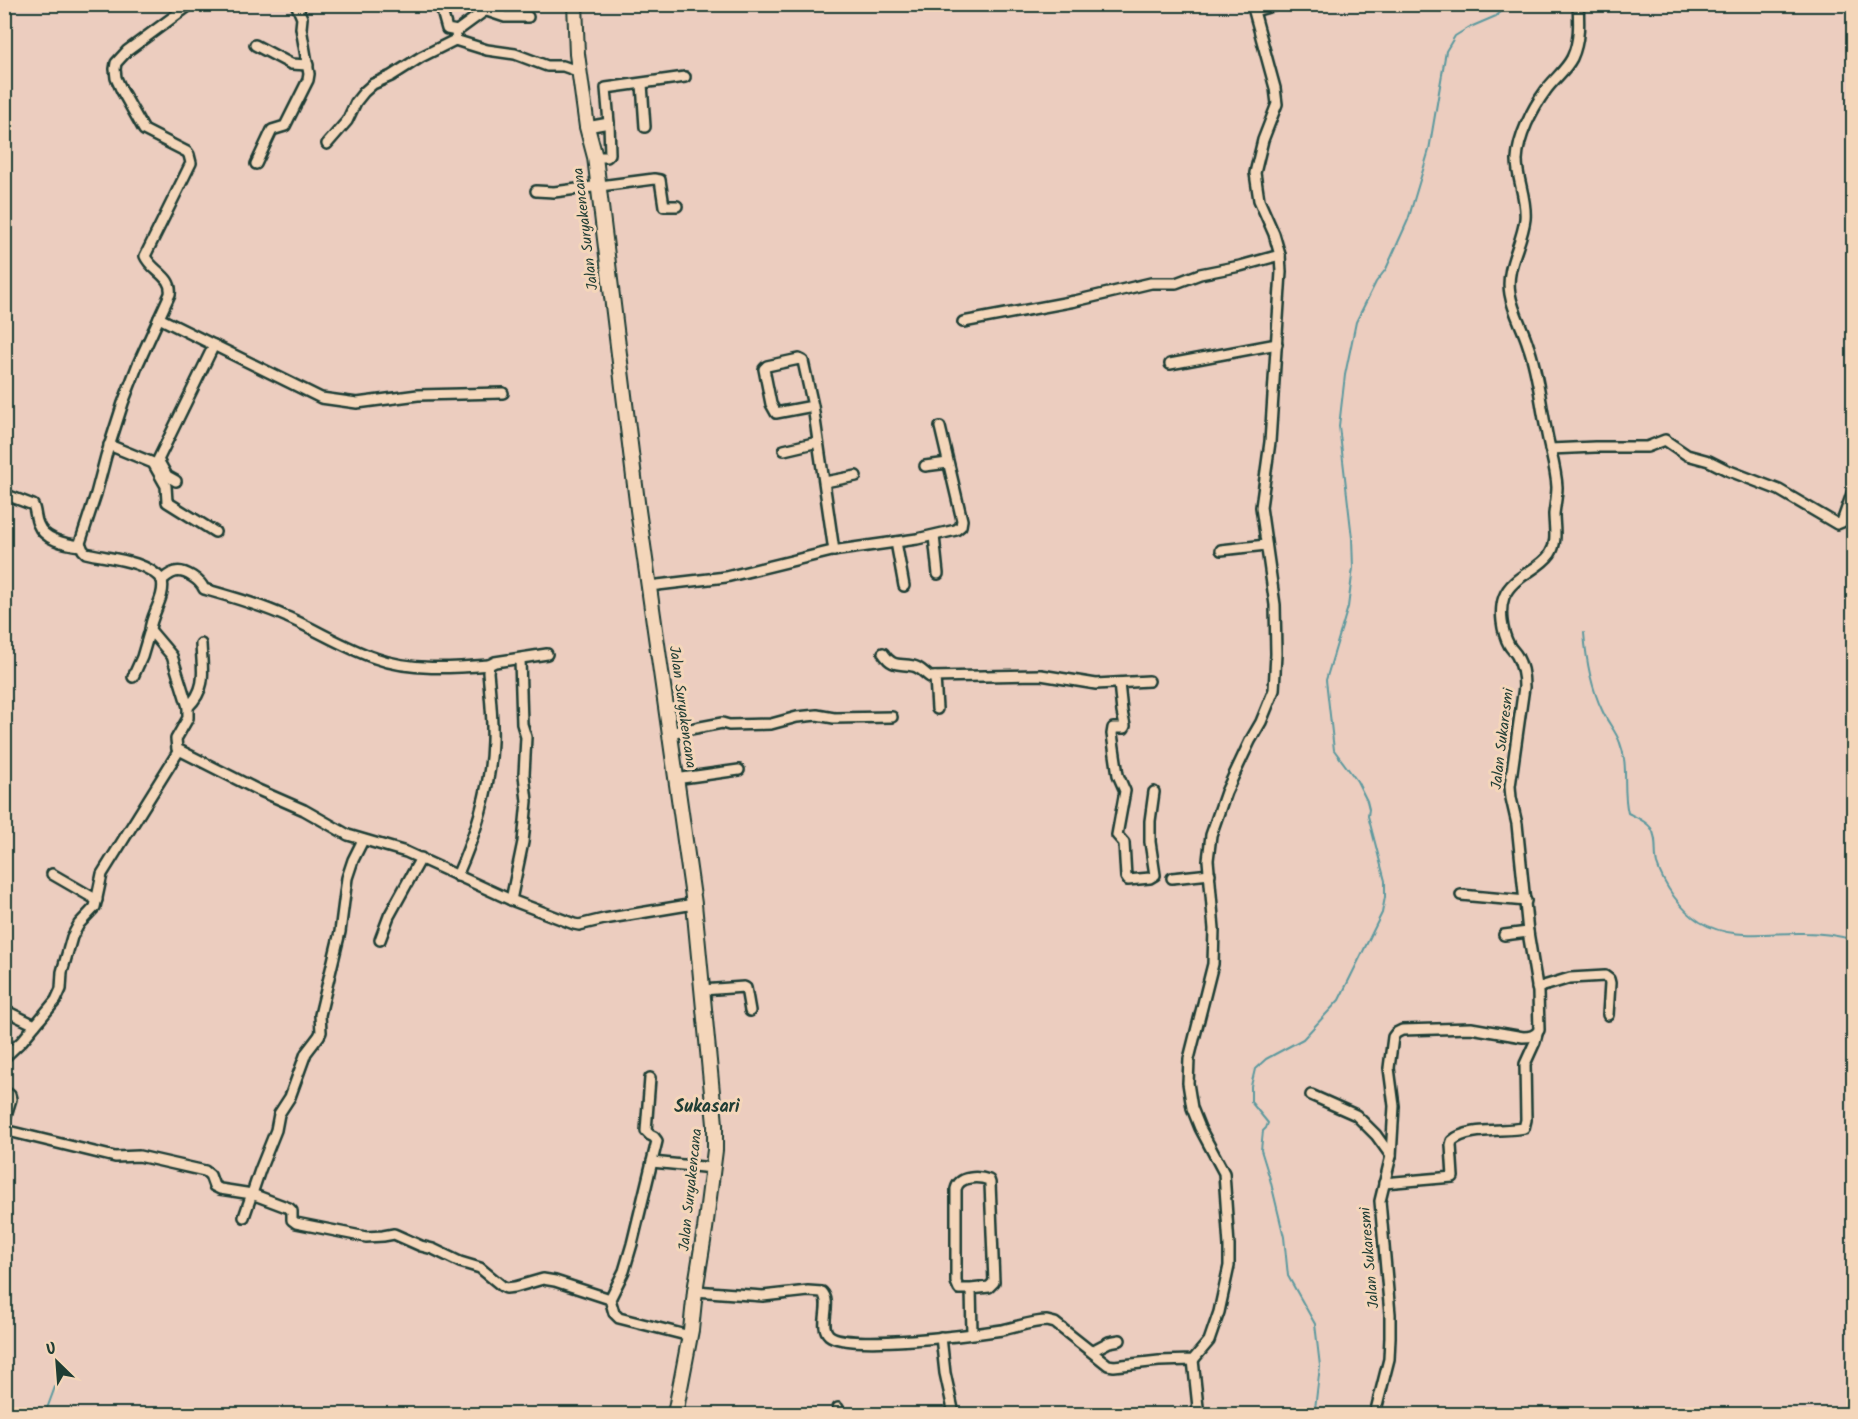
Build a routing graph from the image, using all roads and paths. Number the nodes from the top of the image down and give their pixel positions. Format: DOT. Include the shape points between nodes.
graph roads {
  1 [pos="296,4"];
  2 [pos="440,4"];
  3 [pos="575,4"];
  4 [pos="1280,4"];
  5 [pos="1578,4"];
  6 [pos="185,6"];
  7 [pos="1253,8"];
  8 [pos="528,18"];
  9 [pos="456,35"];
  10 [pos="255,45"];
  11 [pos="308,65"];
  12 [pos="580,72"];
  13 [pos="685,77"];
  14 [pos="642,84"];
  15 [pos="609,123"];
  16 [pos="587,127"];
  17 [pos="645,127"];
  18 [pos="327,144"];
  19 [pos="595,157"];
  20 [pos="256,164"];
  21 [pos="598,185"];
  22 [pos="536,191"];
  23 [pos="676,206"];
  24 [pos="1280,255"];
  25 [pos="159,318"];
  26 [pos="963,322"];
  27 [pos="1276,344"];
  28 [pos="214,345"];
  29 [pos="1170,364"];
  30 [pos="503,393"];
  31 [pos="813,406"];
  32 [pos="940,427"];
  33 [pos="819,442"];
  34 [pos="109,445"];
  35 [pos="1550,449"];
  36 [pos="784,450"];
  37 [pos="948,463"];
  38 [pos="925,466"];
  39 [pos="856,476"];
  40 [pos="176,482"];
  41 [pos="825,482"];
  42 [pos="1854,488"];
  43 [pos="4,494"];
  44 [pos="215,532"];
  45 [pos="934,536"];
  46 [pos="896,542"];
  47 [pos="1266,545"];
  48 [pos="81,546"];
  49 [pos="1221,550"];
  50 [pos="834,551"];
  51 [pos="938,574"];
  52 [pos="162,580"];
  53 [pos="649,586"];
  54 [pos="904,586"];
  55 [pos="150,630"];
  56 [pos="201,644"];
  57 [pos="883,653"];
  58 [pos="547,654"];
  59 [pos="520,659"];
  60 [pos="489,665"];
  61 [pos="134,677"];
  62 [pos="935,677"];
  63 [pos="1149,681"];
  64 [pos="1119,683"];
  65 [pos="188,707"];
  66 [pos="937,710"];
  67 [pos="892,717"];
  68 [pos="669,733"];
  69 [pos="178,752"];
  70 [pos="740,770"];
  71 [pos="675,779"];
  72 [pos="1154,792"];
  73 [pos="363,840"];
  74 [pos="421,858"];
  75 [pos="52,874"];
  76 [pos="1210,874"];
  77 [pos="457,876"];
  78 [pos="1172,878"];
  79 [pos="1461,895"];
  80 [pos="97,900"];
  81 [pos="511,900"];
  82 [pos="1526,901"];
  83 [pos="693,904"];
  84 [pos="1528,932"];
  85 [pos="1504,935"];
  86 [pos="380,940"];
  87 [pos="1537,988"];
  88 [pos="702,990"];
  89 [pos="4,1010"];
  90 [pos="750,1011"];
  91 [pos="1608,1015"];
  92 [pos="35,1025"];
  93 [pos="1537,1034"];
  94 [pos="4,1058"];
  95 [pos="650,1078"];
  96 [pos="4,1091"];
  97 [pos="1311,1095"];
  98 [pos="4,1122"];
  99 [pos="4,1130"];
  100 [pos="1391,1155"];
  101 [pos="652,1162"];
  102 [pos="713,1168"];
  103 [pos="1384,1183"];
  104 [pos="252,1194"];
  105 [pos="244,1217"];
  106 [pos="971,1289"];
  107 [pos="695,1291"];
  108 [pos="610,1299"];
  109 [pos="972,1334"];
  110 [pos="690,1336"];
  111 [pos="941,1337"];
  112 [pos="1120,1340"];
  113 [pos="1092,1352"];
  114 [pos="1193,1360"];
  115 [pos="675,1414"];
  116 [pos="954,1414"];
  117 [pos="1196,1414"];
  118 [pos="1375,1414"];
  1 -- 11 [label="street" via="302,18"];
  2 -- 9 [label="street" via="447,30"];
  3 -- 12 [label="street, Jalan Suryakencana"];
  4 -- 7 [label="street"];
  5 -- 35 [label="street, Jalan Sukaresmi" via="1579,28 1573,56 1536,106 1520,146 1517,160 1525,220 1509,279 1513,307 1533,360"];
  6 -- 25 [label="street" via="127,51 115,69 122,91 144,130 187,152 191,160 145,256 171,286"];
  7 -- 24 [label="street" via="1277,104 1255,173 1259,200"];
  8 -- 9 [label="street" via="487,11"];
  9 -- 12 [label="street" via="487,50"];
  9 -- 18 [label="street" via="364,92"];
  10 -- 11 [label="street" via="291,64"];
  11 -- 20 [label="street" via="302,95 284,128 271,132"];
  12 -- 16 [label="street, Jalan Suryakencana"];
  13 -- 14 [label="street"];
  14 -- 15 [label="street" via="606,88"];
  14 -- 17 [label="street"];
  15 -- 16 [label="street"];
  15 -- 19 [label="street" via="610,154"];
  16 -- 19 [label="street, Jalan Suryakencana"];
  19 -- 21 [label="street, Jalan Suryakencana"];
  21 -- 22 [label="street"];
  21 -- 23 [label="street" via="660,180 664,206"];
  21 -- 53 [label="street, Jalan Suryakencana"];
  24 -- 26 [label="street" via="1176,283 1151,283"];
  24 -- 27 [label="street"];
  25 -- 28 [label="street"];
  25 -- 34 [label="street"];
  27 -- 29 [label="street"];
  27 -- 47 [label="street" via="1270,442 1261,507"];
  28 -- 30 [label="street" via="334,401 357,404 418,395"];
  28 -- 40 [label="street" via="158,460 167,476"];
  31 -- 31 [label="street" via="776,413 764,372 767,366 802,360"];
  31 -- 33 [label="street"];
  32 -- 37 [label="street"];
  33 -- 36 [label="street"];
  33 -- 41 [label="street"];
  34 -- 44 [label="street" via="153,463 166,486 167,502"];
  34 -- 48 [label="street"];
  35 -- 42 [label="street" via="1647,447 1665,440 1687,455 1779,490 1838,524"];
  35 -- 82 [label="street, Jalan Sukaresmi" via="1557,486 1556,531 1551,552 1513,583 1503,602 1503,627 1524,678 1510,786"];
  37 -- 38 [label="street"];
  37 -- 45 [label="street" via="961,526"];
  39 -- 41 [label="street"];
  41 -- 50 [label="street"];
  43 -- 48 [label="street" via="33,505 40,530 53,539"];
  45 -- 46 [label="street"];
  45 -- 51 [label="street"];
  46 -- 50 [label="street"];
  46 -- 54 [label="street"];
  47 -- 49 [label="street"];
  47 -- 76 [label="street" via="1275,621 1274,690 1214,823 1209,845"];
  48 -- 52 [label="street" via="86,553 134,563"];
  50 -- 53 [label="street" via="726,577"];
  52 -- 55 [label="street" via="164,587"];
  52 -- 60 [label="street" via="182,572 204,589 288,617 376,659 454,668"];
  53 -- 68 [label="street, Jalan Suryakencana"];
  55 -- 61 [label="street"];
  55 -- 65 [label="street" via="172,656"];
  56 -- 65 [label="street" via="202,679 196,700"];
  57 -- 62 [label="street" via="892,662 914,666"];
  58 -- 59 [label="street"];
  59 -- 60 [label="street"];
  59 -- 81 [label="street" via="527,801"];
  60 -- 77 [label="street" via="492,743 488,783"];
  62 -- 64 [label="street" via="1041,675 1096,684"];
  62 -- 66 [label="street"];
  63 -- 64 [label="street"];
  64 -- 72 [label="street" via="1125,726 1113,729 1112,734 1118,775 1125,791 1117,835 1124,843 1128,880 1155,874 1150,842"];
  65 -- 69 [label="street" via="188,718 176,739"];
  67 -- 68 [label="street" via="808,715 771,724 722,723"];
  68 -- 71 [label="street, Jalan Suryakencana"];
  69 -- 73 [label="street"];
  69 -- 80 [label="street" via="104,870"];
  70 -- 71 [label="street"];
  71 -- 83 [label="street, Jalan Suryakencana"];
  73 -- 74 [label="street"];
  73 -- 104 [label="street" via="347,878 340,933 320,1015 321,1032 306,1053 291,1097 279,1114"];
  74 -- 77 [label="street"];
  74 -- 86 [label="street"];
  75 -- 80 [label="street"];
  76 -- 78 [label="street"];
  76 -- 114 [label="street" via="1213,964 1192,1046 1188,1083 1200,1128 1224,1173 1230,1246 1219,1312 1209,1341"];
  77 -- 81 [label="street"];
  79 -- 82 [label="street"];
  80 -- 92 [label="street" via="74,933 58,997"];
  81 -- 83 [label="street" via="579,925"];
  82 -- 84 [label="street, Jalan Sukaresmi"];
  83 -- 88 [label="street, Jalan Suryakencana"];
  84 -- 85 [label="street"];
  84 -- 87 [label="street, Jalan Sukaresmi"];
  87 -- 91 [label="street" via="1570,978 1605,976 1610,983"];
  87 -- 93 [label="street, Jalan Sukaresmi"];
  88 -- 90 [label="street" via="744,987"];
  88 -- 102 [label="street, Jalan Suryakencana" via="715,1124"];
  89 -- 92 [label="street"];
  92 -- 94 [label="street"];
  93 -- 100 [label="street, Jalan Sukaresmi" via="1523,1037 1471,1028 1396,1033 1389,1068 1394,1106"];
  93 -- 103 [label="street" via="1525,1064 1524,1128 1469,1133 1453,1139 1454,1177"];
  95 -- 101 [label="street" via="646,1131 657,1141"];
  96 -- 98 [label="street" via="11,1099"];
  97 -- 100 [label="street" via="1356,1115"];
  99 -- 104 [label="street" via="116,1157 139,1156 205,1171 220,1189"];
  100 -- 103 [label="street, Jalan Sukaresmi"];
  101 -- 102 [label="street"];
  101 -- 108 [label="street" via="624,1271"];
  102 -- 107 [label="street, Jalan Suryakencana"];
  103 -- 118 [label="street, Jalan Sukaresmi" via="1380,1215 1390,1337 1389,1359"];
  104 -- 105 [label="street"];
  104 -- 108 [label="street" via="289,1208 296,1223 366,1237 394,1234 480,1268 506,1288 543,1279"];
  106 -- 106 [label="street" via="991,1286 994,1279 990,1183 985,1178 962,1179 956,1189 956,1282 959,1288"];
  106 -- 109 [label="street"];
  107 -- 110 [label="street, Jalan Suryakencana"];
  107 -- 111 [label="street" via="763,1296 818,1291 825,1296 826,1328 834,1338 874,1342"];
  108 -- 110 [label="street" via="618,1318"];
  109 -- 111 [label="street"];
  109 -- 113 [label="street" via="1047,1321"];
  110 -- 115 [label="street, Jalan Suryakencana"];
  111 -- 116 [label="street"];
  112 -- 113 [label="street"];
  113 -- 114 [label="street" via="1114,1366"];
  114 -- 117 [label="street"];
}
